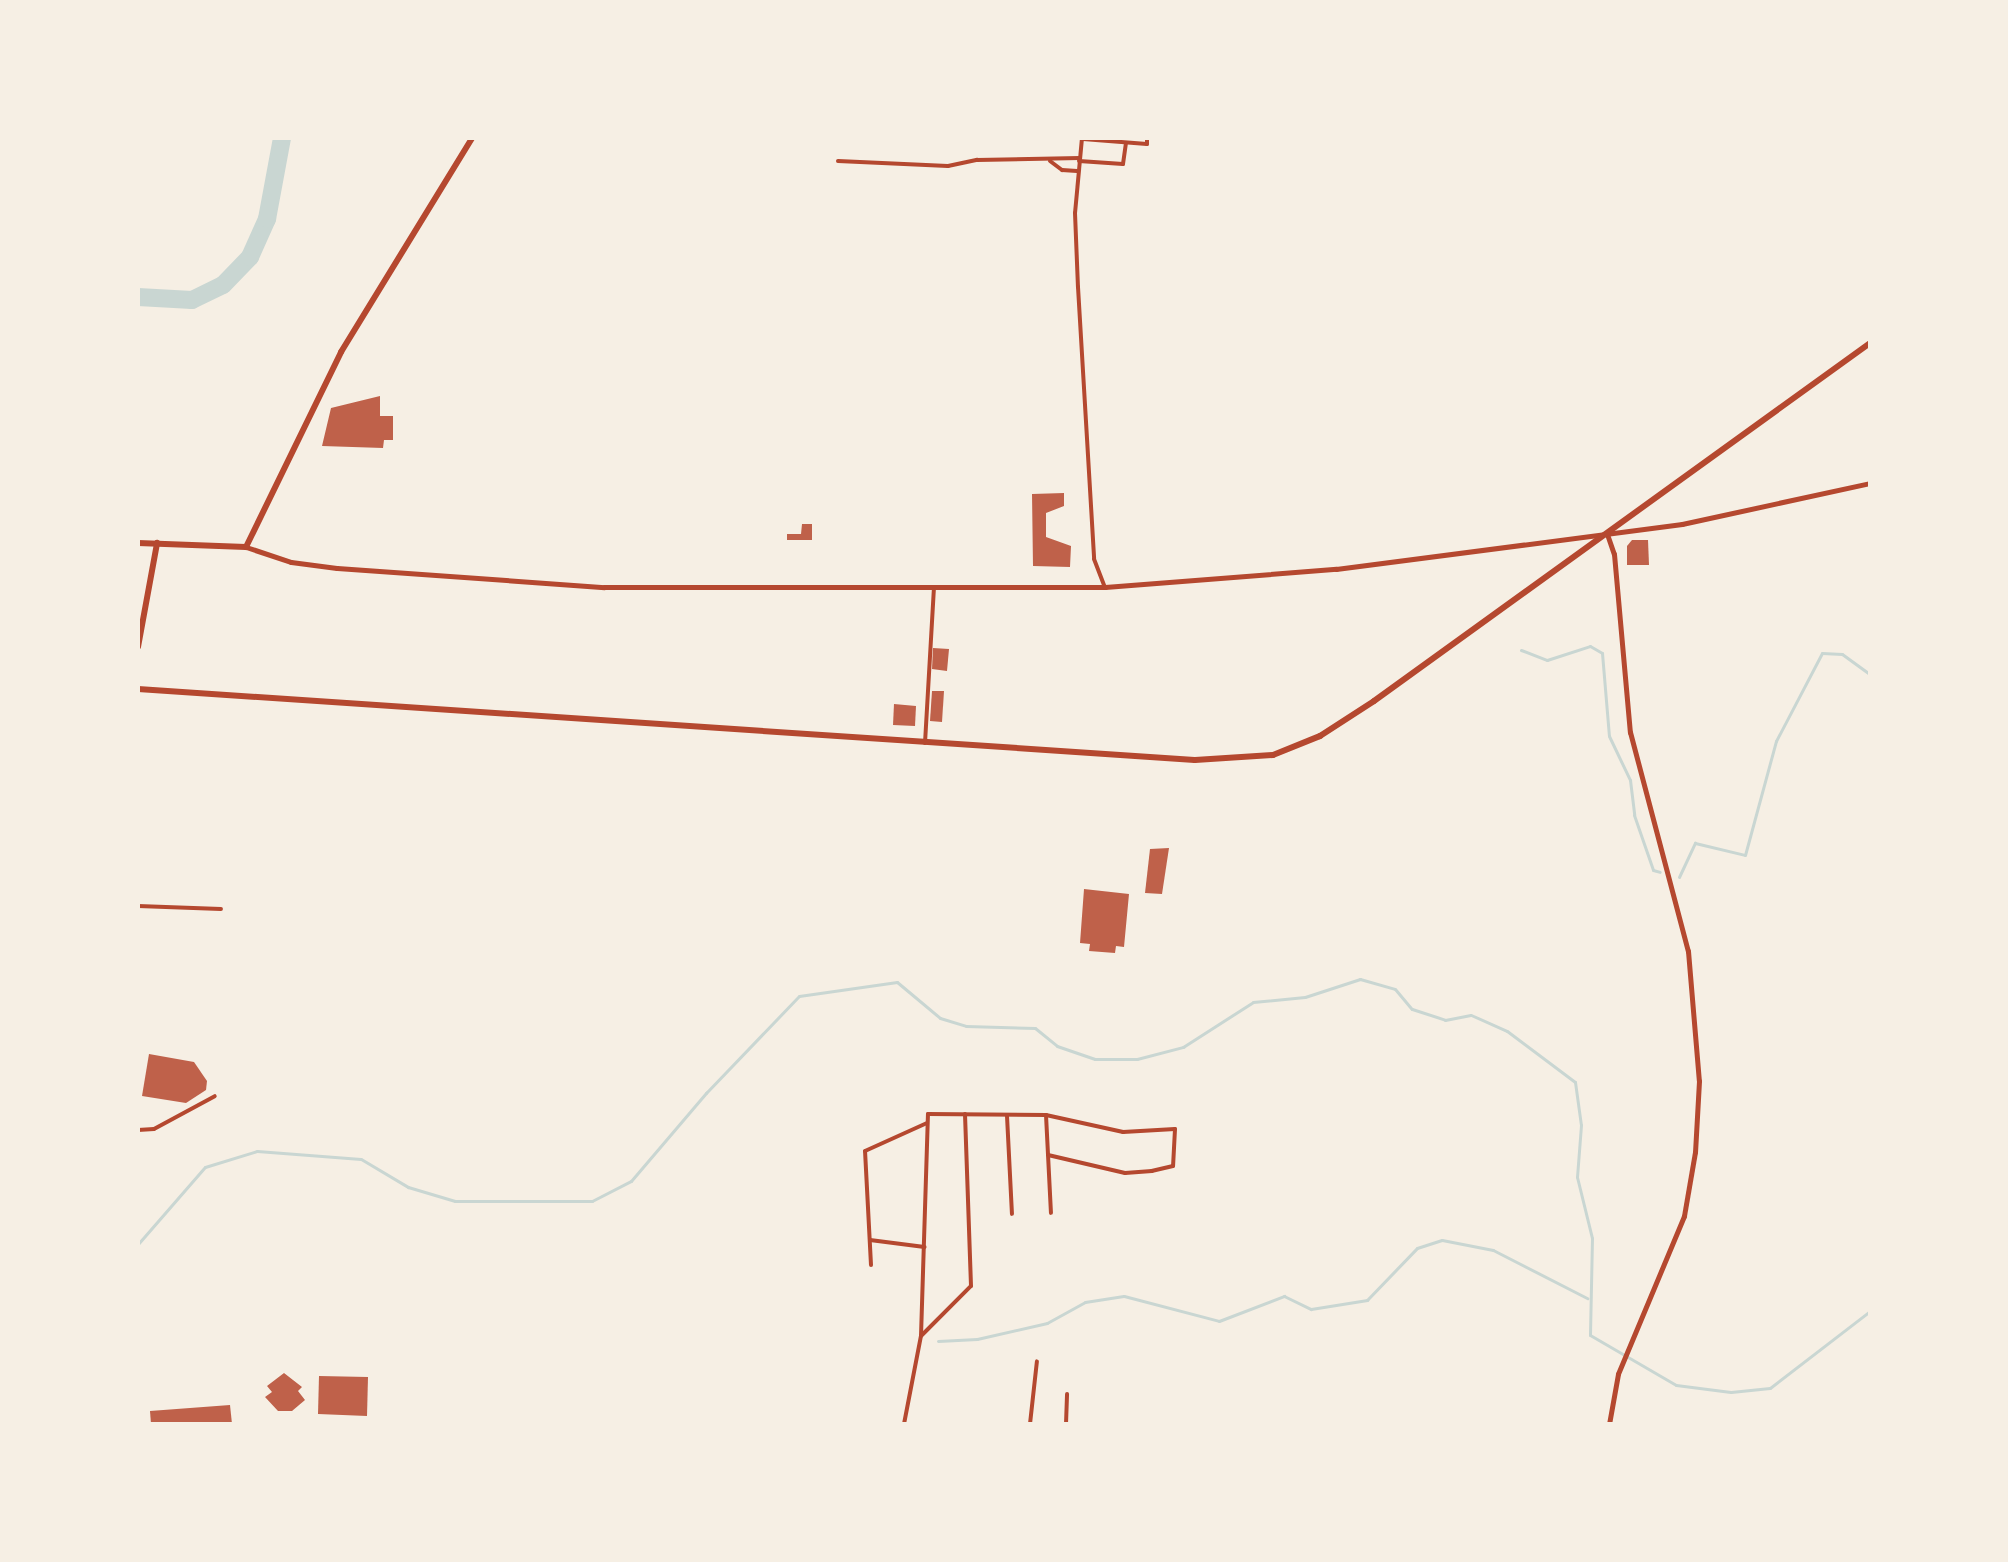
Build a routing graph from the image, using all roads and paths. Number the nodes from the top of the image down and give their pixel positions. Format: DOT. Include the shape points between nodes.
graph roads {
  1 [pos="472,138"];
  2 [pos="1082,138"];
  3 [pos="1147,138"];
  4 [pos="1126,142"];
  5 [pos="1143,144"];
  6 [pos="1143,152"];
  7 [pos="1079,160"];
  8 [pos="838,161"];
  9 [pos="1050,161"];
  10 [pos="1078,171"];
  11 [pos="1870,343"];
  12 [pos="1870,483"];
  13 [pos="1607,534"];
  14 [pos="138,543"];
  15 [pos="157,543"];
  16 [pos="246,547"];
  17 [pos="934,587"];
  18 [pos="1105,587"];
  19 [pos="138,647"];
  20 [pos="138,689"];
  21 [pos="925,743"];
  22 [pos="138,906"];
  23 [pos="221,909"];
  24 [pos="215,1096"];
  25 [pos="965,1114"];
  26 [pos="1046,1115"];
  27 [pos="1007,1116"];
  28 [pos="927,1123"];
  29 [pos="138,1130"];
  30 [pos="1048,1155"];
  31 [pos="1051,1213"];
  32 [pos="1012,1214"];
  33 [pos="870,1240"];
  34 [pos="925,1247"];
  35 [pos="871,1265"];
  36 [pos="921,1336"];
  37 [pos="1037,1361"];
  38 [pos="1067,1394"];
  39 [pos="904,1424"];
  40 [pos="1030,1424"];
  41 [pos="1066,1424"];
  42 [pos="1609,1424"];
  1 -- 16 [label="main road" via="341,352"];
  2 -- 4 [label="street"];
  2 -- 7 [label="street"];
  3 -- 5 [label="street"];
  4 -- 5 [label="street"];
  4 -- 7 [label="street" via="1123,164"];
  5 -- 6 [label="street"];
  7 -- 9 [label="street"];
  7 -- 10 [label="street"];
  8 -- 9 [label="street" via="948,166 983,160"];
  9 -- 10 [label="street" via="1062,170"];
  10 -- 18 [label="street" via="1075,228 1094,559"];
  11 -- 13 [label="main road"];
  12 -- 13 [label="street" via="1782,505"];
  13 -- 18 [label="street" via="1336,569"];
  13 -- 21 [label="main road" via="1374,701 1285,752 1212,761"];
  13 -- 42 [label="street" via="1614,554 1630,732 1683,925 1698,1056 1689,1192 1672,1255 1618,1374"];
  14 -- 15 [label="main road"];
  15 -- 16 [label="main road"];
  15 -- 19 [label="main road"];
  16 -- 17 [label="street" via="291,562 337,568 604,587"];
  17 -- 18 [label="street"];
  17 -- 21 [label="street"];
  20 -- 21 [label="main road"];
  22 -- 23 [label="street"];
  24 -- 29 [label="street" via="154,1129"];
  25 -- 27 [label="street"];
  25 -- 28 [label="street" via="928,1114"];
  25 -- 36 [label="street" via="971,1286"];
  26 -- 27 [label="street"];
  26 -- 30 [label="street"];
  26 -- 30 [label="street" via="1123,1132 1175,1129 1173,1166 1152,1171 1125,1173"];
  27 -- 32 [label="street"];
  28 -- 33 [label="street" via="865,1151"];
  28 -- 34 [label="street"];
  30 -- 31 [label="street"];
  33 -- 34 [label="street"];
  33 -- 35 [label="street"];
  34 -- 36 [label="street"];
  36 -- 39 [label="street"];
  37 -- 40 [label="street"];
  38 -- 41 [label="street"];
}
